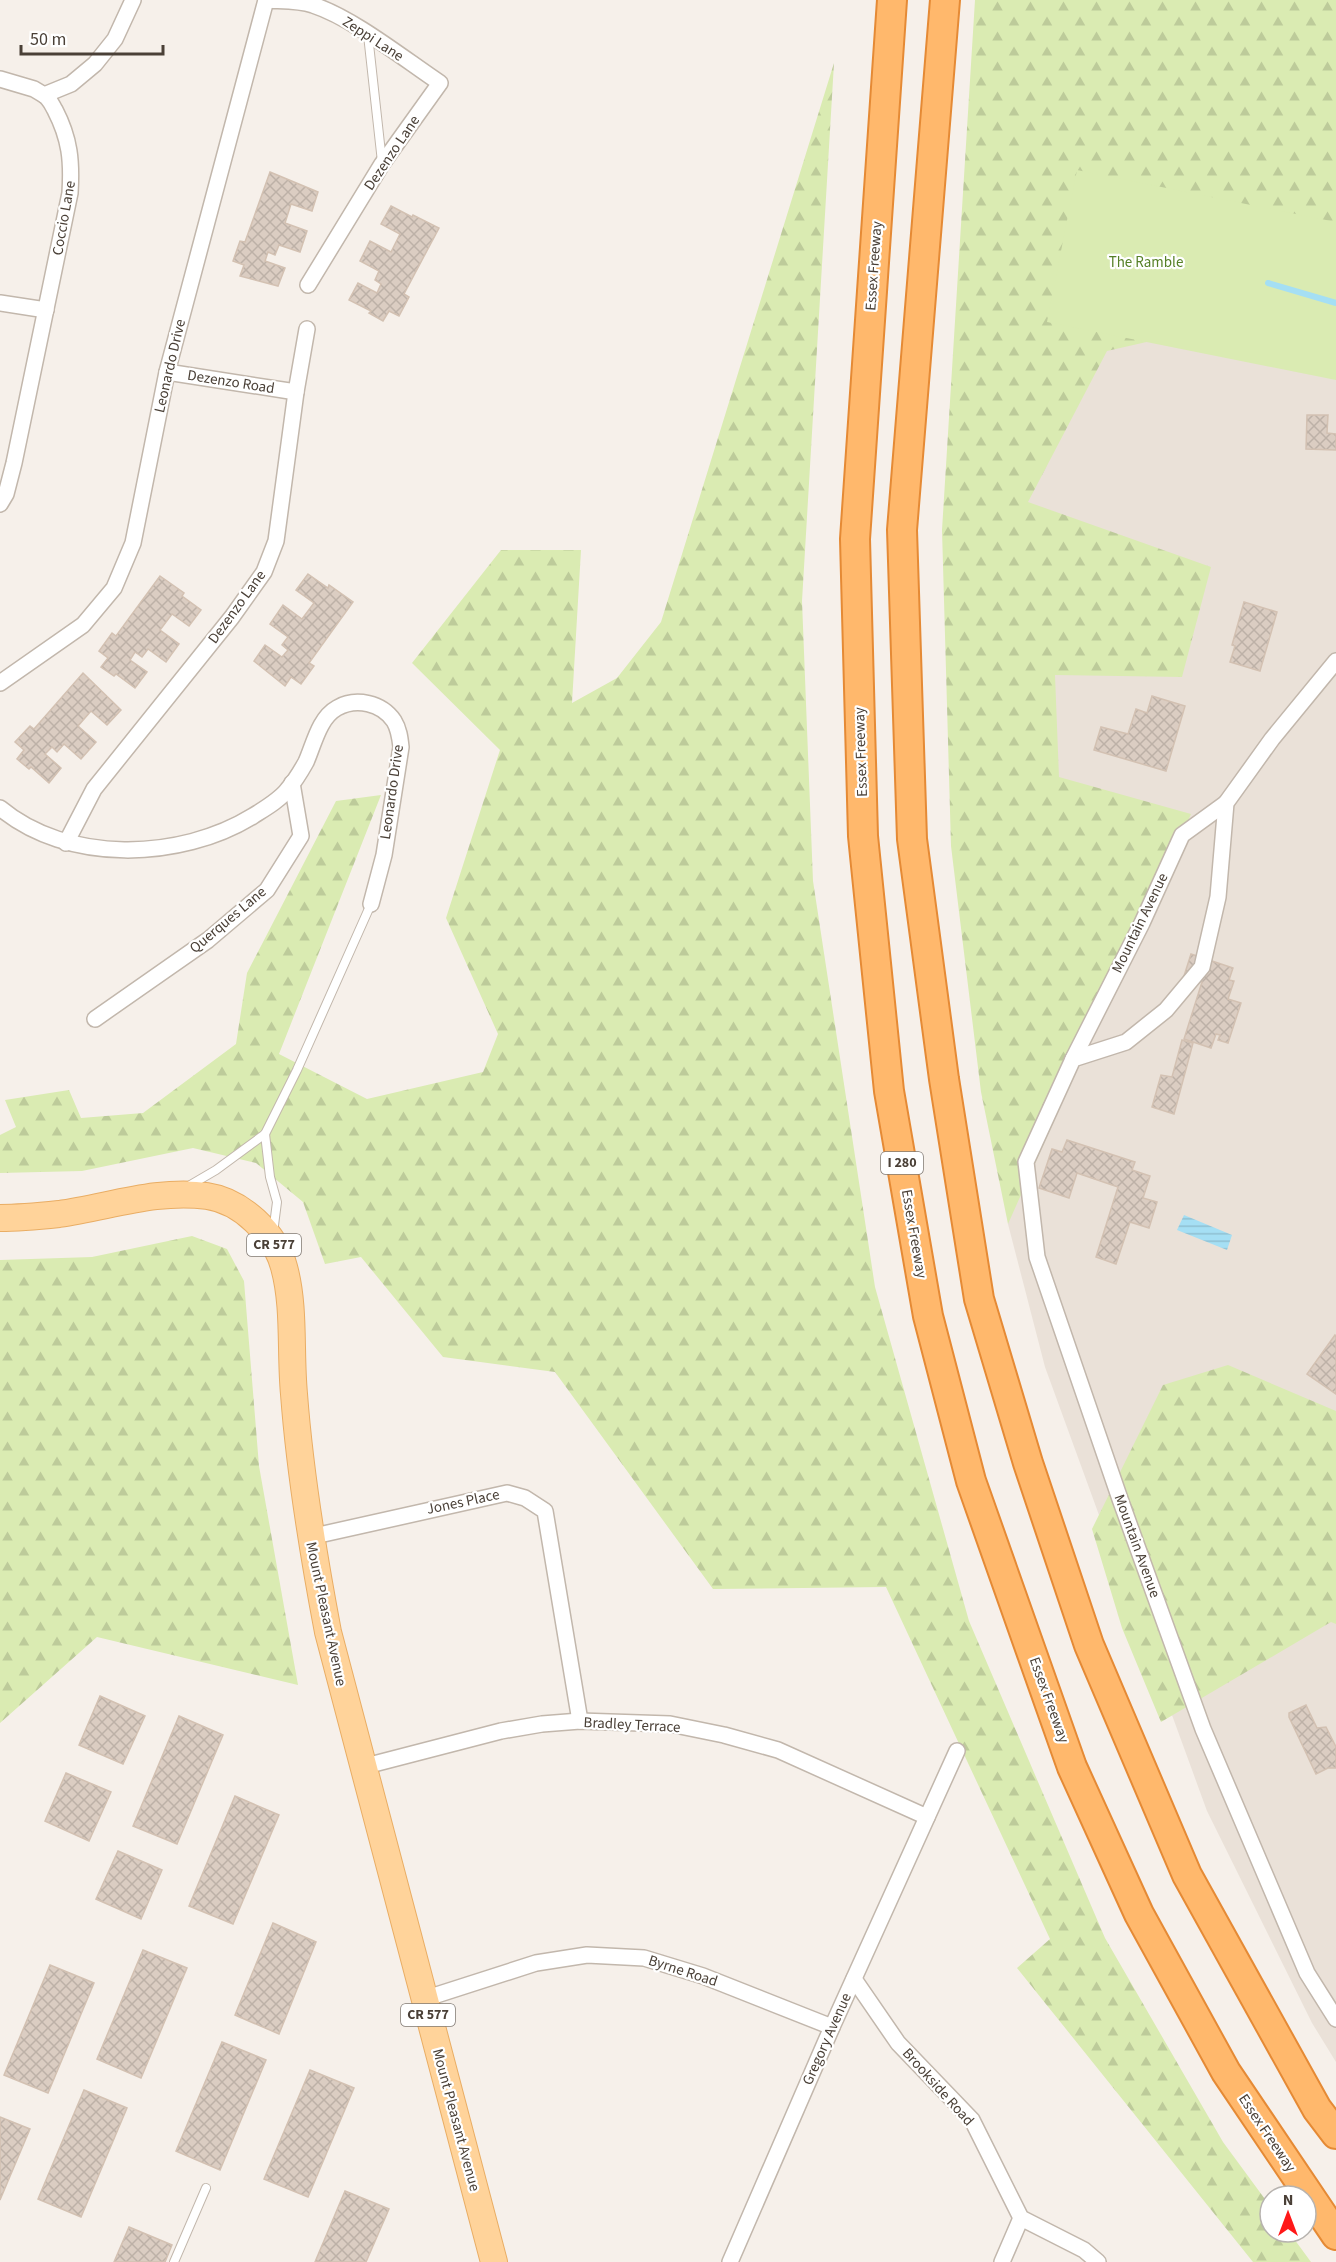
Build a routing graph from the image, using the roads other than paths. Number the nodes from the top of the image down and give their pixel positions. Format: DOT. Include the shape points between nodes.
graph roads {
  1 [pos="133,0"];
  2 [pos="266,0"];
  3 [pos="892,0"];
  4 [pos="945,0"];
  5 [pos="368,35"];
  6 [pos="0,79"];
  7 [pos="440,83"];
  8 [pos="44,95"];
  9 [pos="382,164"];
  10 [pos="308,285"];
  11 [pos="0,303"];
  12 [pos="46,310"];
  13 [pos="307,329"];
  14 [pos="166,372"];
  15 [pos="296,392"];
  16 [pos="0,504"];
  17 [pos="1336,661"];
  18 [pos="0,683"];
  19 [pos="292,783"];
  20 [pos="1226,803"];
  21 [pos="0,808"];
  22 [pos="66,843"];
  23 [pos="371,904"];
  24 [pos="95,1019"];
  25 [pos="1072,1059"];
  26 [pos="265,1134"];
  27 [pos="178,1193"];
  28 [pos="0,1218"];
  29 [pos="272,1241"];
  30 [pos="310,1537"];
  31 [pos="580,1721"];
  32 [pos="957,1751"];
  33 [pos="362,1767"];
  34 [pos="927,1817"];
  35 [pos="854,1979"];
  36 [pos="423,1999"];
  37 [pos="1336,2019"];
  38 [pos="832,2027"];
  39 [pos="1336,2134"];
  40 [pos="206,2188"];
  41 [pos="1021,2218"];
  42 [pos="1336,2235"];
  43 [pos="174,2262"];
  44 [pos="494,2262"];
  45 [pos="730,2262"];
  46 [pos="1002,2262"];
  47 [pos="1098,2262"];
  1 -- 8 [label="street" via="115,39 95,64 70,84"];
  2 -- 5 [label="street, Zeppi Lane" via="310,4"];
  2 -- 14 [label="street, Leonardo Drive"];
  3 -- 42 [label="highway, Essex Freeway / I 280" via="855,539 863,836 889,1091 928,1316 971,1481 1077,1777 1139,1914 1226,2072"];
  4 -- 39 [label="highway" via="902,542 912,839 979,1299 1089,1645 1187,1875 1317,2109"];
  5 -- 7 [label="street, Zeppi Lane"];
  5 -- 9 [label="lane"];
  6 -- 8 [label="street"];
  7 -- 9 [label="street, Dezenzo Lane"];
  8 -- 12 [label="street, Coccio Lane" via="60,120 72,165"];
  9 -- 10 [label="street, Dezenzo Lane"];
  11 -- 12 [label="street"];
  12 -- 16 [label="street, Coccio Lane" via="14,463"];
  13 -- 15 [label="street, Dezenzo Lane"];
  14 -- 15 [label="street, Dezenzo Road"];
  14 -- 18 [label="street, Leonardo Drive" via="133,543 114,588 82,625"];
  15 -- 22 [label="street, Dezenzo Lane" via="276,541 264,572 94,789"];
  17 -- 20 [label="street, Mountain Avenue"];
  19 -- 22 [label="street, Leonardo Drive" via="254,816 230,830 199,840 163,849"];
  19 -- 23 [label="street, Leonardo Drive" via="327,716 337,708 356,703 375,705 395,722 401,747 384,855"];
  19 -- 24 [label="street, Querques Lane" via="301,836 267,890 208,940"];
  20 -- 25 [label="street, Mountain Avenue" via="1182,835"];
  20 -- 25 [label="street" via="1218,897 1202,967 1166,1010 1126,1042"];
  21 -- 22 [label="street, Leonardo Drive" via="37,833"];
  23 -- 26 [label="lane"];
  25 -- 37 [label="street, Mountain Avenue" via="1026,1162 1037,1257 1203,1729 1307,1973"];
  26 -- 27 [label="lane"];
  26 -- 29 [label="lane" via="277,1202"];
  27 -- 28 [label="main road, Mount Pleasant Avenue / CR 577" via="59,1214"];
  27 -- 29 [label="main road, Mount Pleasant Avenue / CR 577" via="210,1196 229,1203 257,1223"];
  29 -- 30 [label="main road, Mount Pleasant Avenue / CR 577" via="284,1266 289,1300 294,1394"];
  30 -- 31 [label="street, Jones Place" via="507,1493 525,1498 545,1511"];
  30 -- 33 [label="main road, Mount Pleasant Avenue / CR 577" via="327,1632"];
  31 -- 33 [label="street, Bradley Terrace" via="501,1731"];
  31 -- 34 [label="street, Bradley Terrace" via="670,1724 724,1735 778,1750"];
  32 -- 34 [label="street, Gregory Avenue"];
  33 -- 36 [label="main road, Mount Pleasant Avenue / CR 577"];
  34 -- 35 [label="street, Gregory Avenue"];
  35 -- 38 [label="street, Gregory Avenue"];
  35 -- 41 [label="street, Brookside Road" via="898,2043 972,2120"];
  36 -- 38 [label="street, Byrne Road" via="536,1963 587,1955 644,1958 703,1976"];
  36 -- 44 [label="main road, Mount Pleasant Avenue / CR 577"];
  38 -- 45 [label="street, Gregory Avenue"];
  40 -- 43 [label="lane"];
  41 -- 46 [label="street"];
  41 -- 47 [label="street" via="1084,2250"];
}
